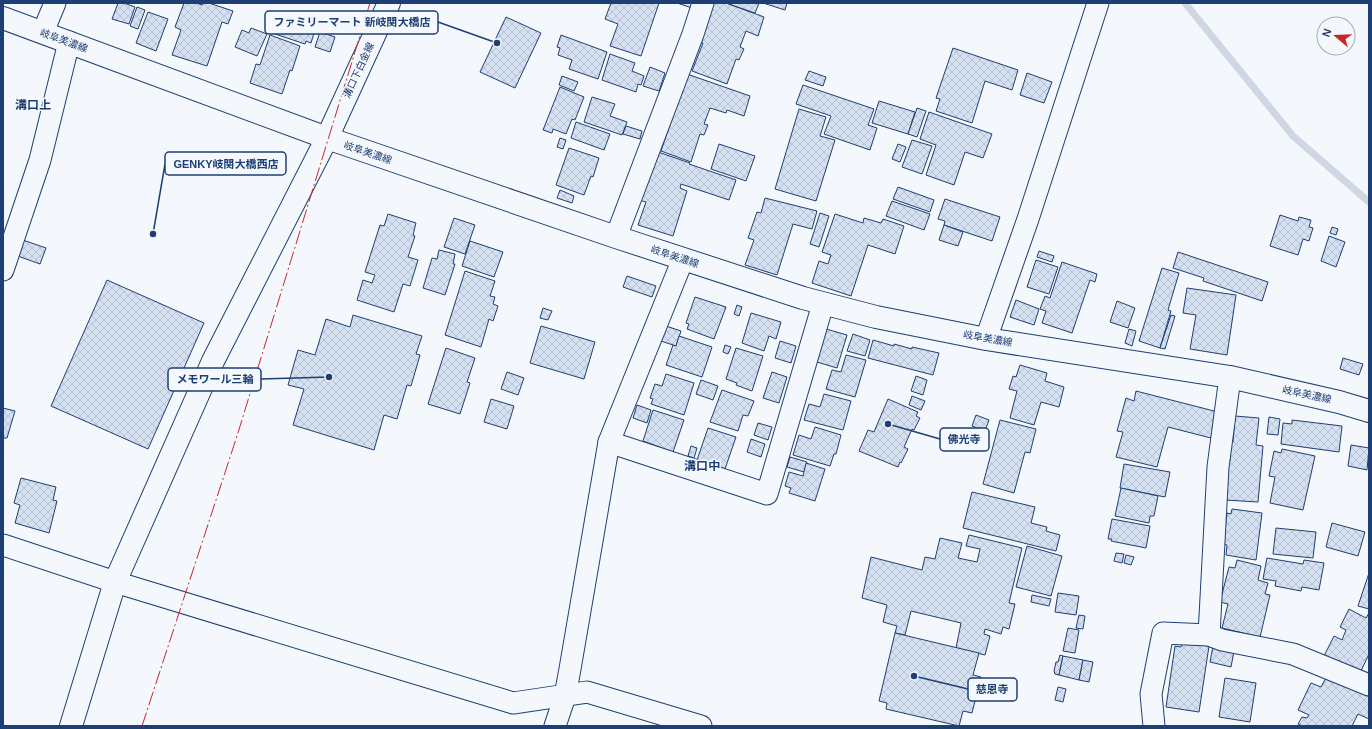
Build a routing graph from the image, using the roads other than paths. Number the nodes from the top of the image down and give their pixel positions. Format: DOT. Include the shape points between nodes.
graph roads {
  1 [pos="55,3"];
  2 [pos="390,3"];
  3 [pos="703,3"];
  4 [pos="1098,3"];
  5 [pos="3,18"];
  6 [pos="43,32"];
  7 [pos="69,42"];
  8 [pos="327,138"];
  9 [pos="616,237"];
  10 [pos="683,259"];
  11 [pos="3,270"];
  12 [pos="823,304"];
  13 [pos="986,339"];
  14 [pos="1230,378"];
  15 [pos="1369,411"];
  16 [pos="609,442"];
  17 [pos="3,545"];
  18 [pos="115,582"];
  19 [pos="1208,635"];
  20 [pos="1369,686"];
  21 [pos="565,696"];
  22 [pos="71,726"];
  23 [pos="555,726"];
  24 [pos="701,726"];
  25 [pos="1154,726"];
  1 -- 6 [label="street"];
  2 -- 8 [label="main road, 溝口下白金線"];
  3 -- 9 [label="street"];
  4 -- 13 [label="street"];
  5 -- 6 [label="main road, 岐阜美濃線"];
  6 -- 7 [label="main road, 岐阜美濃線"];
  7 -- 8 [label="main road, 岐阜美濃線"];
  7 -- 11 [label="street" via="40,160"];
  8 -- 9 [label="main road, 岐阜美濃線"];
  8 -- 18 [label="main road, 溝口下白金線" via="213,360"];
  9 -- 10 [label="main road, 岐阜美濃線"];
  10 -- 12 [label="main road, 岐阜美濃線"];
  10 -- 16 [label="street"];
  12 -- 13 [label="main road, 岐阜美濃線"];
  12 -- 16 [label="street" via="767,494"];
  13 -- 14 [label="main road, 岐阜美濃線"];
  14 -- 15 [label="main road, 岐阜美濃線"];
  14 -- 19 [label="street" via="1218,467"];
  16 -- 21 [label="street"];
  17 -- 18 [label="street"];
  18 -- 21 [label="street" via="513,703"];
  18 -- 22 [label="main road, 溝口下白金線"];
  19 -- 20 [label="street" via="1294,654"];
  19 -- 25 [label="street" via="1163,633 1151,694"];
  21 -- 23 [label="street"];
  21 -- 24 [label="street" via="587,692"];
}
